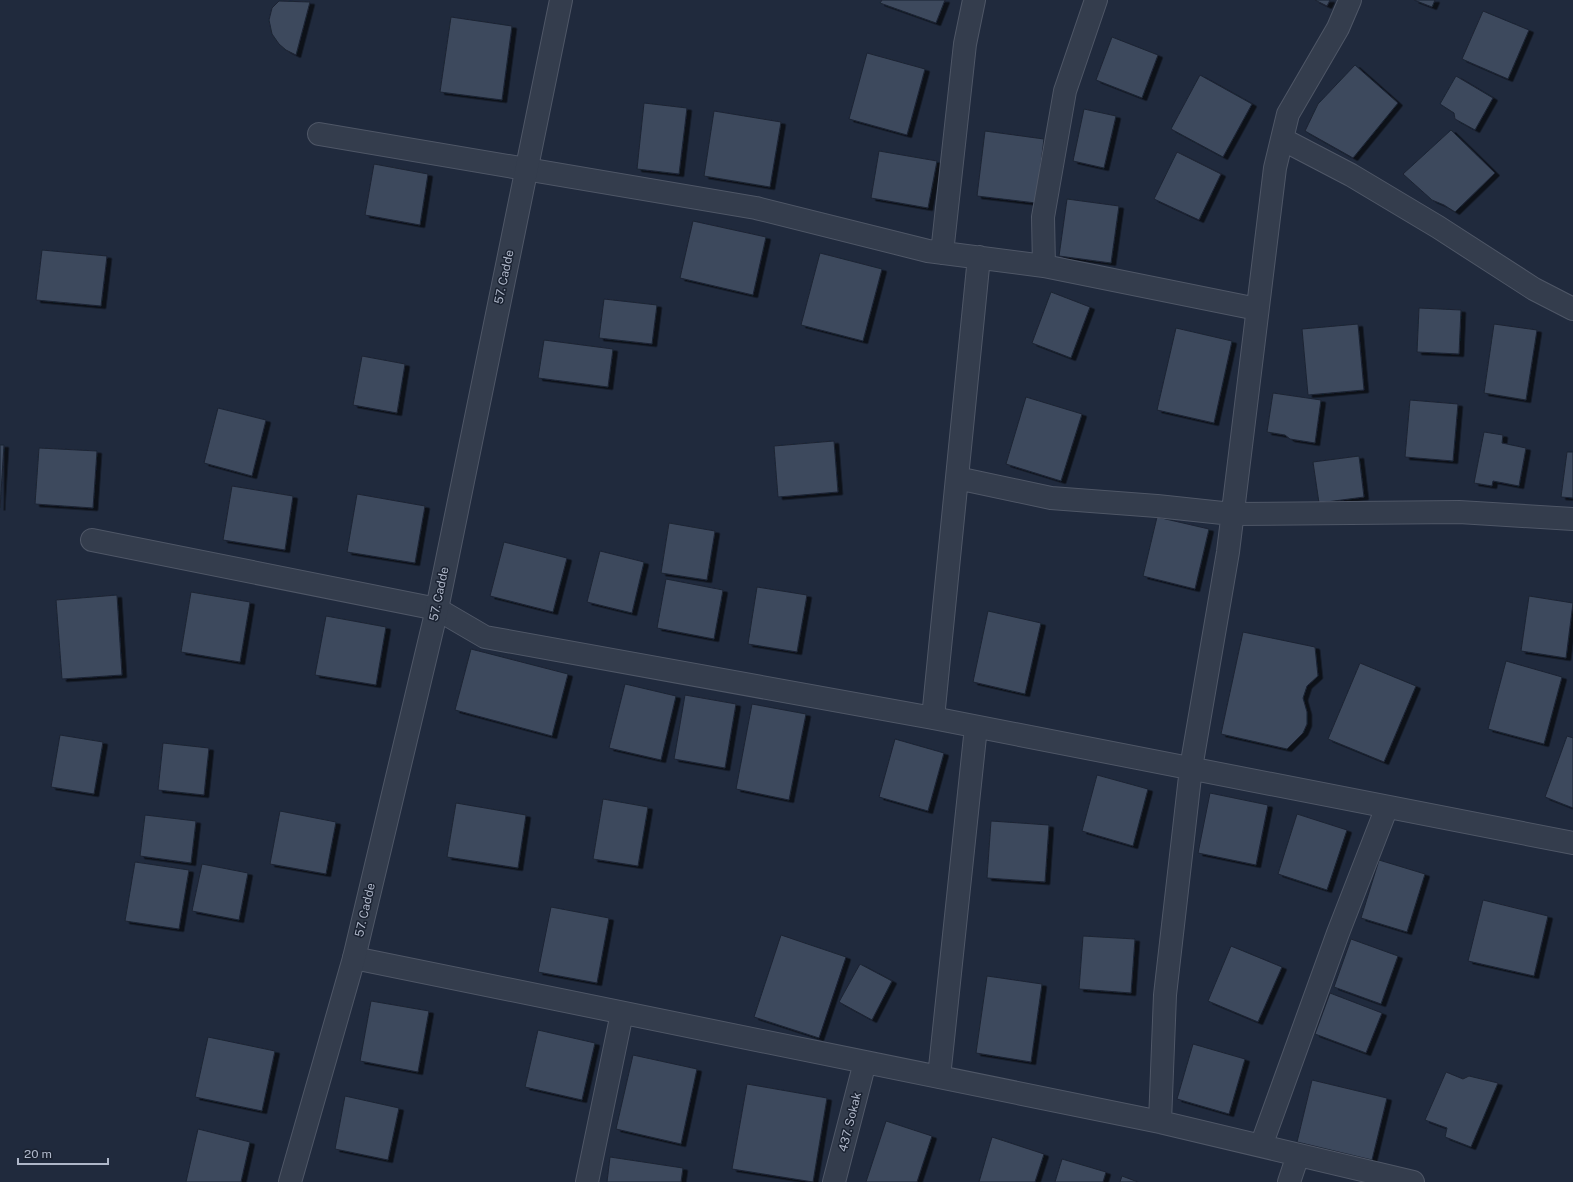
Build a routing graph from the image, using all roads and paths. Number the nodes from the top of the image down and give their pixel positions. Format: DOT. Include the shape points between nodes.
graph roads {
  1 [pos="561,0"];
  2 [pos="974,0"];
  3 [pos="1096,0"];
  4 [pos="1350,0"];
  5 [pos="319,134"];
  6 [pos="1282,139"];
  7 [pos="526,169"];
  8 [pos="942,253"];
  9 [pos="979,257"];
  10 [pos="1044,266"];
  11 [pos="1257,309"];
  12 [pos="1573,309"];
  13 [pos="957,478"];
  14 [pos="1232,514"];
  15 [pos="1573,518"];
  16 [pos="92,540"];
  17 [pos="436,609"];
  18 [pos="933,718"];
  19 [pos="976,727"];
  20 [pos="1191,768"];
  21 [pos="1387,807"];
  22 [pos="1573,843"];
  23 [pos="354,958"];
  24 [pos="622,1013"];
  25 [pos="865,1062"];
  26 [pos="939,1077"];
  27 [pos="1160,1122"];
  28 [pos="1260,1146"];
  29 [pos="1298,1155"];
  30 [pos="290,1182"];
  31 [pos="587,1182"];
  32 [pos="834,1182"];
  33 [pos="1289,1182"];
  34 [pos="1413,1182"];
  1 -- 7 [label="street, 57. Cadde"];
  2 -- 8 [label="street" via="965,44"];
  3 -- 10 [label="street" via="1065,91 1043,217"];
  4 -- 6 [label="street" via="1338,28 1288,114"];
  5 -- 7 [label="street"];
  6 -- 11 [label="street" via="1275,168"];
  6 -- 12 [label="street" via="1351,175 1534,289"];
  7 -- 8 [label="street" via="756,208"];
  7 -- 17 [label="street, 57. Cadde"];
  8 -- 9 [label="street"];
  9 -- 10 [label="street"];
  9 -- 13 [label="street"];
  10 -- 11 [label="street"];
  11 -- 14 [label="street"];
  13 -- 14 [label="street" via="1051,498"];
  13 -- 18 [label="street"];
  14 -- 15 [label="street" via="1460,512"];
  14 -- 20 [label="street" via="1228,552"];
  16 -- 17 [label="street"];
  17 -- 18 [label="street" via="485,637"];
  17 -- 23 [label="street, 57. Cadde"];
  18 -- 19 [label="street"];
  19 -- 20 [label="street"];
  19 -- 26 [label="street"];
  20 -- 21 [label="street"];
  20 -- 27 [label="street" via="1165,995"];
  21 -- 22 [label="street"];
  21 -- 28 [label="street"];
  23 -- 24 [label="street"];
  23 -- 30 [label="street, 57. Cadde"];
  24 -- 25 [label="street"];
  24 -- 31 [label="street"];
  25 -- 26 [label="street"];
  25 -- 32 [label="street, 437. Sokak"];
  26 -- 27 [label="street"];
  27 -- 28 [label="street"];
  28 -- 29 [label="street"];
  29 -- 33 [label="street"];
  29 -- 34 [label="street"];
}
